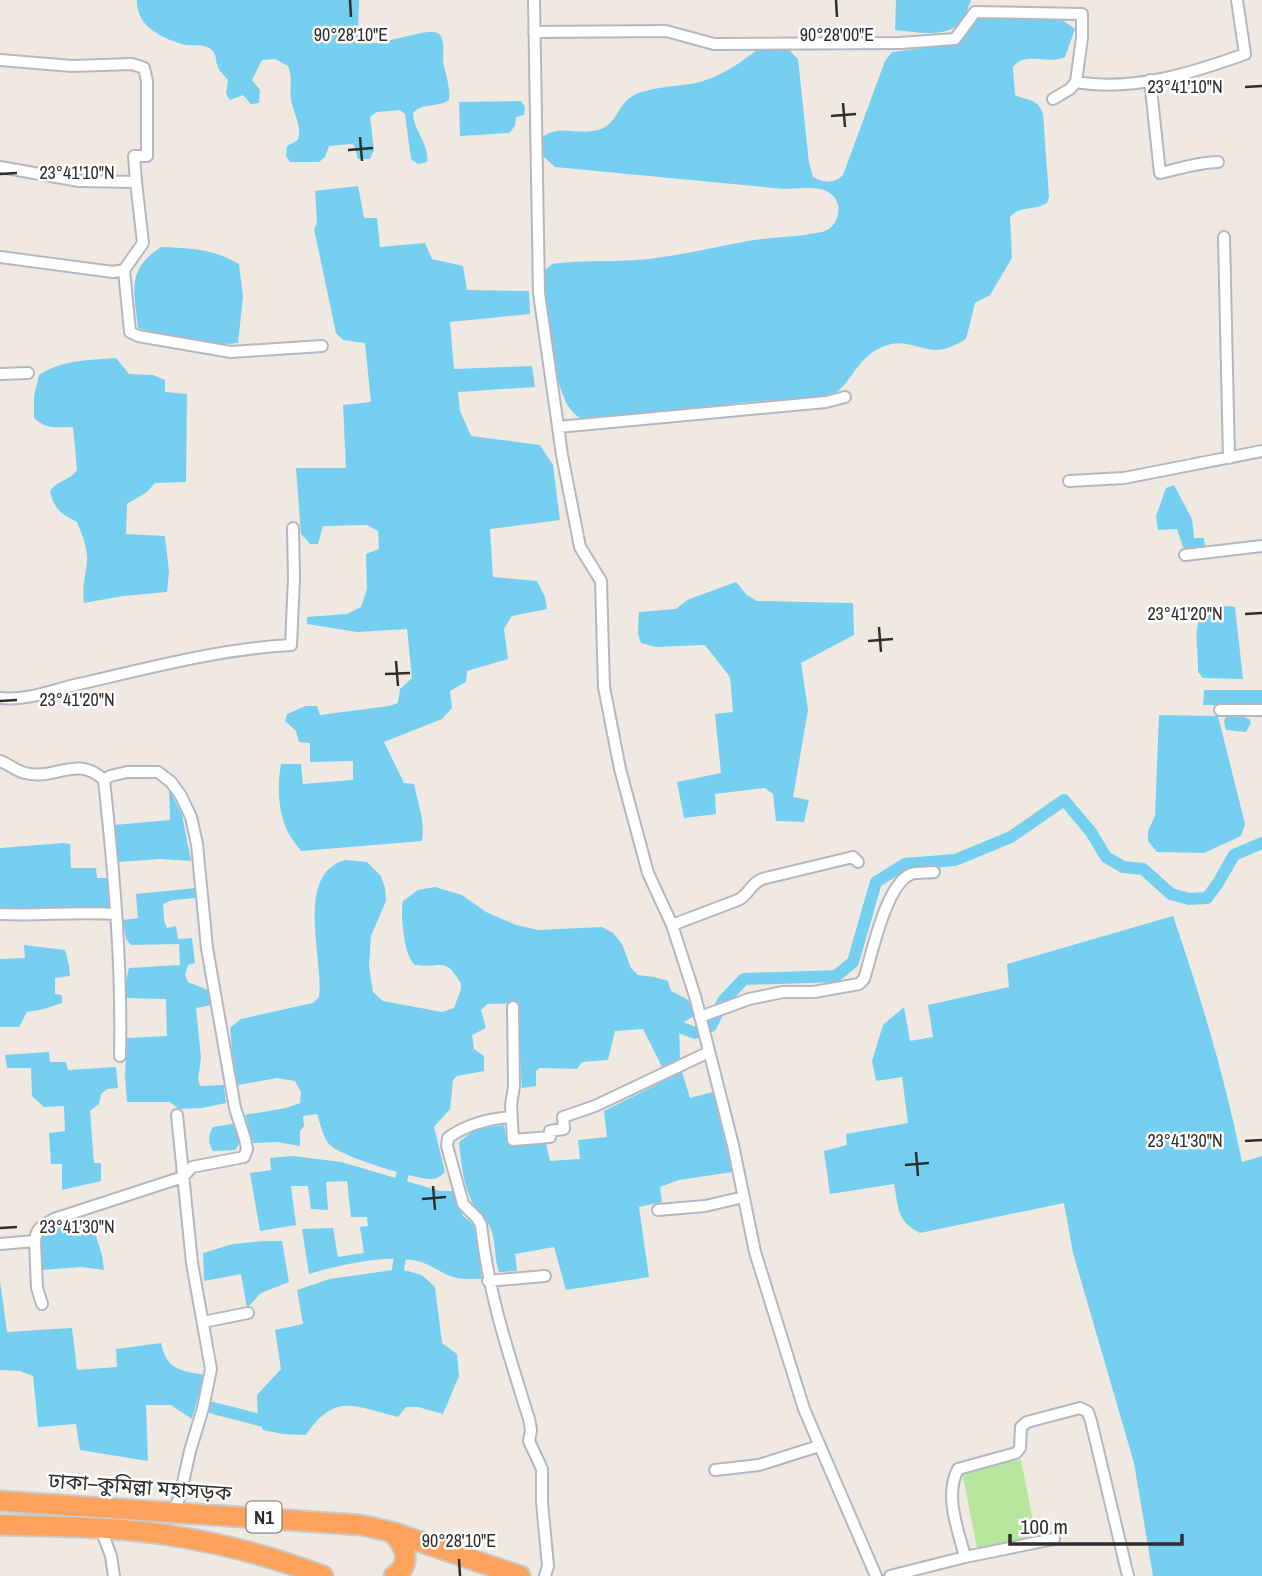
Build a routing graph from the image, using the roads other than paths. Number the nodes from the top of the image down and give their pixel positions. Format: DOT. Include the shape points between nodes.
graph roads {
  1 [pos="534,0"];
  2 [pos="1237,0"];
  3 [pos="534,32"];
  4 [pos="0,60"];
  5 [pos="1150,80"];
  6 [pos="1076,82"];
  7 [pos="1053,99"];
  8 [pos="1218,162"];
  9 [pos="0,167"];
  10 [pos="136,182"];
  11 [pos="1224,237"];
  12 [pos="0,257"];
  13 [pos="124,270"];
  14 [pos="322,346"];
  15 [pos="28,373"];
  16 [pos="0,374"];
  17 [pos="845,397"];
  18 [pos="558,427"];
  19 [pos="1262,451"];
  20 [pos="1229,458"];
  21 [pos="1069,481"];
  22 [pos="293,528"];
  23 [pos="1262,546"];
  24 [pos="1185,555"];
  25 [pos="0,698"];
  26 [pos="1220,710"];
  27 [pos="1262,710"];
  28 [pos="0,761"];
  29 [pos="104,780"];
  30 [pos="858,862"];
  31 [pos="934,872"];
  32 [pos="0,914"];
  33 [pos="116,914"];
  34 [pos="672,925"];
  35 [pos="513,1007"];
  36 [pos="701,1017"];
  37 [pos="709,1052"];
  38 [pos="120,1056"];
  39 [pos="177,1115"];
  40 [pos="511,1118"];
  41 [pos="183,1177"];
  42 [pos="744,1197"];
  43 [pos="657,1209"];
  44 [pos="35,1241"];
  45 [pos="0,1244"];
  46 [pos="545,1276"];
  47 [pos="488,1281"];
  48 [pos="42,1304"];
  49 [pos="248,1313"];
  50 [pos="203,1322"];
  51 [pos="819,1446"];
  52 [pos="715,1470"];
  53 [pos="0,1502"];
  54 [pos="173,1512"];
  55 [pos="0,1525"];
  56 [pos="101,1529"];
  57 [pos="392,1532"];
  58 [pos="1054,1539"];
  59 [pos="965,1557"];
  60 [pos="298,1571"];
  61 [pos="114,1576"];
  62 [pos="323,1576"];
  63 [pos="394,1576"];
  64 [pos="520,1576"];
  65 [pos="545,1576"];
  66 [pos="876,1576"];
  67 [pos="890,1576"];
  68 [pos="1128,1576"];
  1 -- 3 [label="street"];
  2 -- 5 [label="street" via="1245,54"];
  3 -- 6 [label="street" via="666,31 713,44 900,43 955,39 975,12 1082,14"];
  3 -- 18 [label="street" via="539,293"];
  4 -- 10 [label="street" via="144,68 147,156 134,156"];
  5 -- 6 [label="street" via="1105,85"];
  5 -- 8 [label="street" via="1160,173"];
  6 -- 7 [label="street"];
  9 -- 10 [label="street" via="79,181"];
  10 -- 13 [label="street" via="143,243"];
  11 -- 20 [label="street"];
  12 -- 13 [label="street"];
  13 -- 14 [label="street" via="130,332 138,336 232,352"];
  15 -- 16 [label="street"];
  17 -- 18 [label="street"];
  18 -- 34 [label="street" via="580,547 601,581 604,687 620,769 648,873"];
  19 -- 20 [label="street"];
  20 -- 21 [label="street" via="1124,478"];
  22 -- 25 [label="street" via="291,645 184,659 28,698"];
  23 -- 24 [label="street"];
  26 -- 27 [label="street"];
  28 -- 29 [label="street" via="26,774 84,768"];
  29 -- 33 [label="street"];
  29 -- 41 [label="street" via="127,772 158,772 181,796 197,844 207,948 235,1108 247,1149 244,1157 192,1167"];
  30 -- 34 [label="street" via="853,857 762,879 753,883 743,898"];
  31 -- 36 [label="street" via="912,874 898,883 859,984 749,999"];
  32 -- 33 [label="street"];
  33 -- 38 [label="street"];
  34 -- 36 [label="street"];
  35 -- 40 [label="street"];
  36 -- 37 [label="street"];
  37 -- 40 [label="street" via="563,1117 564,1129 550,1131 550,1137 513,1140"];
  37 -- 42 [label="street"];
  39 -- 41 [label="street"];
  40 -- 47 [label="street" via="479,1122 448,1138 463,1204 481,1225"];
  41 -- 44 [label="street" via="54,1219 40,1226"];
  41 -- 50 [label="street"];
  42 -- 43 [label="street" via="705,1206"];
  42 -- 51 [label="street" via="755,1252"];
  44 -- 45 [label="street"];
  44 -- 48 [label="street"];
  46 -- 47 [label="street"];
  47 -- 65 [label="street" via="529,1419 529,1441 542,1469"];
  49 -- 50 [label="street"];
  50 -- 54 [label="street" via="211,1369 208,1390"];
  51 -- 52 [label="street" via="759,1465"];
  51 -- 66 [label="street"];
  53 -- 54 [label="highway, ঢাকা–কুমিল্লা মহাসড়ক / N1"];
  54 -- 57 [label="highway, ঢাকা–কুমিল্লা মহাসড়ক / N1" via="361,1525"];
  55 -- 56 [label="highway, N1"];
  56 -- 60 [label="highway, N1" via="234,1548"];
  56 -- 61 [label="street"];
  57 -- 63 [label="highway" via="406,1560"];
  57 -- 64 [label="highway, ঢাকা–কুমিল্লা মহাসড়ক / N1"];
  58 -- 59 [label="street"];
  59 -- 67 [label="street"];
  59 -- 68 [label="street" via="951,1494 958,1469 1016,1453 1021,1427 1027,1422 1080,1408 1088,1412 1091,1421"];
  60 -- 62 [label="highway, N1"];
}
